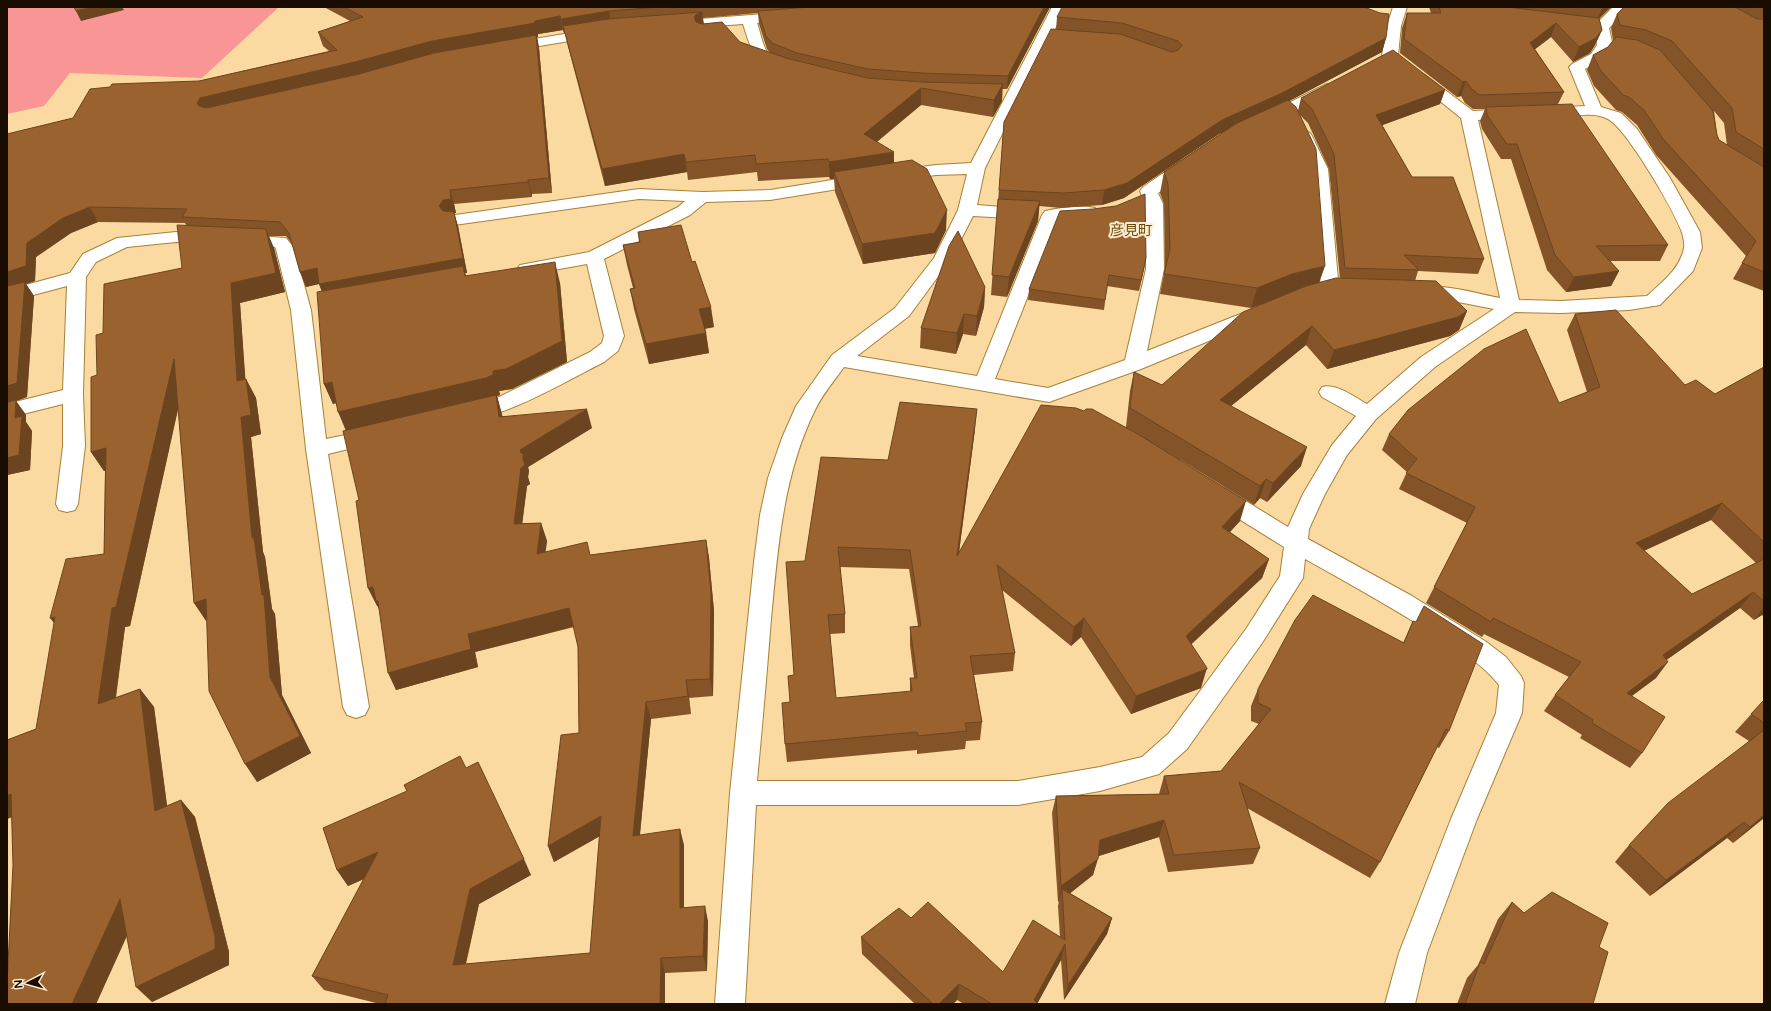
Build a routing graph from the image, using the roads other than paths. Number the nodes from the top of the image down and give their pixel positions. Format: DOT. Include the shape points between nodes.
graph roads {
  1 [pos="1059,7"];
  2 [pos="1400,7"];
  3 [pos="1624,7"];
  4 [pos="801,15"];
  5 [pos="749,20"];
  6 [pos="1563,23"];
  7 [pos="657,26"];
  8 [pos="1601,27"];
  9 [pos="612,30"];
  10 [pos="728,32"];
  11 [pos="669,38"];
  12 [pos="1605,45"];
  13 [pos="494,50"];
  14 [pos="747,55"];
  15 [pos="1653,57"];
  16 [pos="767,61"];
  17 [pos="792,71"];
  18 [pos="1341,81"];
  19 [pos="1285,111"];
  20 [pos="1595,111"];
  21 [pos="1469,116"];
  22 [pos="1252,126"];
  23 [pos="1200,156"];
  24 [pos="978,168"];
  25 [pos="1149,191"];
  26 [pos="702,197"];
  27 [pos="1132,203"];
  28 [pos="967,210"];
  29 [pos="1106,210"];
  30 [pos="1051,215"];
  31 [pos="454,220"];
  32 [pos="594,257"];
  33 [pos="509,272"];
  34 [pos="77,277"];
  35 [pos="1330,292"];
  36 [pos="1405,292"];
  37 [pos="7,296"];
  38 [pos="1511,306"];
  39 [pos="1271,308"];
  40 [pos="839,360"];
  41 [pos="1134,364"];
  42 [pos="983,385"];
  43 [pos="1329,392"];
  44 [pos="1049,394"];
  45 [pos="73,395"];
  46 [pos="1070,409"];
  47 [pos="7,411"];
  48 [pos="1369,414"];
  49 [pos="454,417"];
  50 [pos="393,431"];
  51 [pos="317,449"];
  52 [pos="1199,483"];
  53 [pos="66,504"];
  54 [pos="1297,544"];
  55 [pos="356,707"];
  56 [pos="743,793"];
  57 [pos="730,1004"];
  58 [pos="1400,1004"];
  1 -- 24 [label="street" via="1051,37 1007,95"];
  2 -- 21 [label="street" via="1394,26 1394,63"];
  3 -- 8 [label="street"];
  4 -- 5 [label="street"];
  5 -- 7 [label="street"];
  5 -- 16 [label="street" via="759,50"];
  6 -- 8 [label="street"];
  8 -- 12 [label="street"];
  9 -- 13 [label="street"];
  10 -- 11 [label="street"];
  12 -- 15 [label="street" via="1634,49"];
  12 -- 20 [label="street" via="1596,57 1576,67"];
  14 -- 16 [label="street"];
  16 -- 17 [label="street"];
  18 -- 19 [label="street"];
  19 -- 22 [label="street"];
  19 -- 35 [label="street" via="1299,124 1320,169"];
  20 -- 21 [label="street"];
  20 -- 38 [label="street" via="1615,116 1630,129 1684,217 1691,232 1693,248 1684,271 1653,301 1561,307"];
  21 -- 38 [label="street"];
  23 -- 25 [label="street"];
  24 -- 26 [label="street" via="936,170 770,195"];
  24 -- 28 [label="street"];
  25 -- 27 [label="street"];
  25 -- 41 [label="street" via="1154,204 1155,269"];
  26 -- 31 [label="street" via="639,194"];
  26 -- 32 [label="street" via="684,211"];
  28 -- 30 [label="street"];
  28 -- 40 [label="street" via="942,259 902,312"];
  29 -- 30 [label="street"];
  30 -- 42 [label="street"];
  32 -- 33 [label="street"];
  32 -- 49 [label="street" via="614,336 610,346 597,357 499,406"];
  34 -- 37 [label="street"];
  34 -- 45 [label="street"];
  34 -- 51 [label="street" via="89,258 123,242 176,237 280,242 285,248 309,308"];
  36 -- 38 [label="street" via="1443,293"];
  38 -- 48 [label="street" via="1428,362"];
  39 -- 41 [label="street"];
  40 -- 42 [label="street"];
  40 -- 56 [label="street" via="806,406 779,478 765,562"];
  41 -- 44 [label="street"];
  42 -- 44 [label="street"];
  43 -- 48 [label="street"];
  44 -- 46 [label="street"];
  45 -- 47 [label="street"];
  45 -- 53 [label="street" via="74,446"];
  48 -- 54 [label="street" via="1339,450 1314,494 1298,529"];
  50 -- 51 [label="street"];
  51 -- 55 [label="street"];
  52 -- 54 [label="street"];
  54 -- 56 [label="street" via="1292,578 1254,636 1178,741 1150,766 1100,779 1018,793"];
  54 -- 58 [label="street" via="1404,603 1476,648 1497,664 1512,683 1509,712 1464,819 1413,953"];
  56 -- 57 [label="street"];
}
